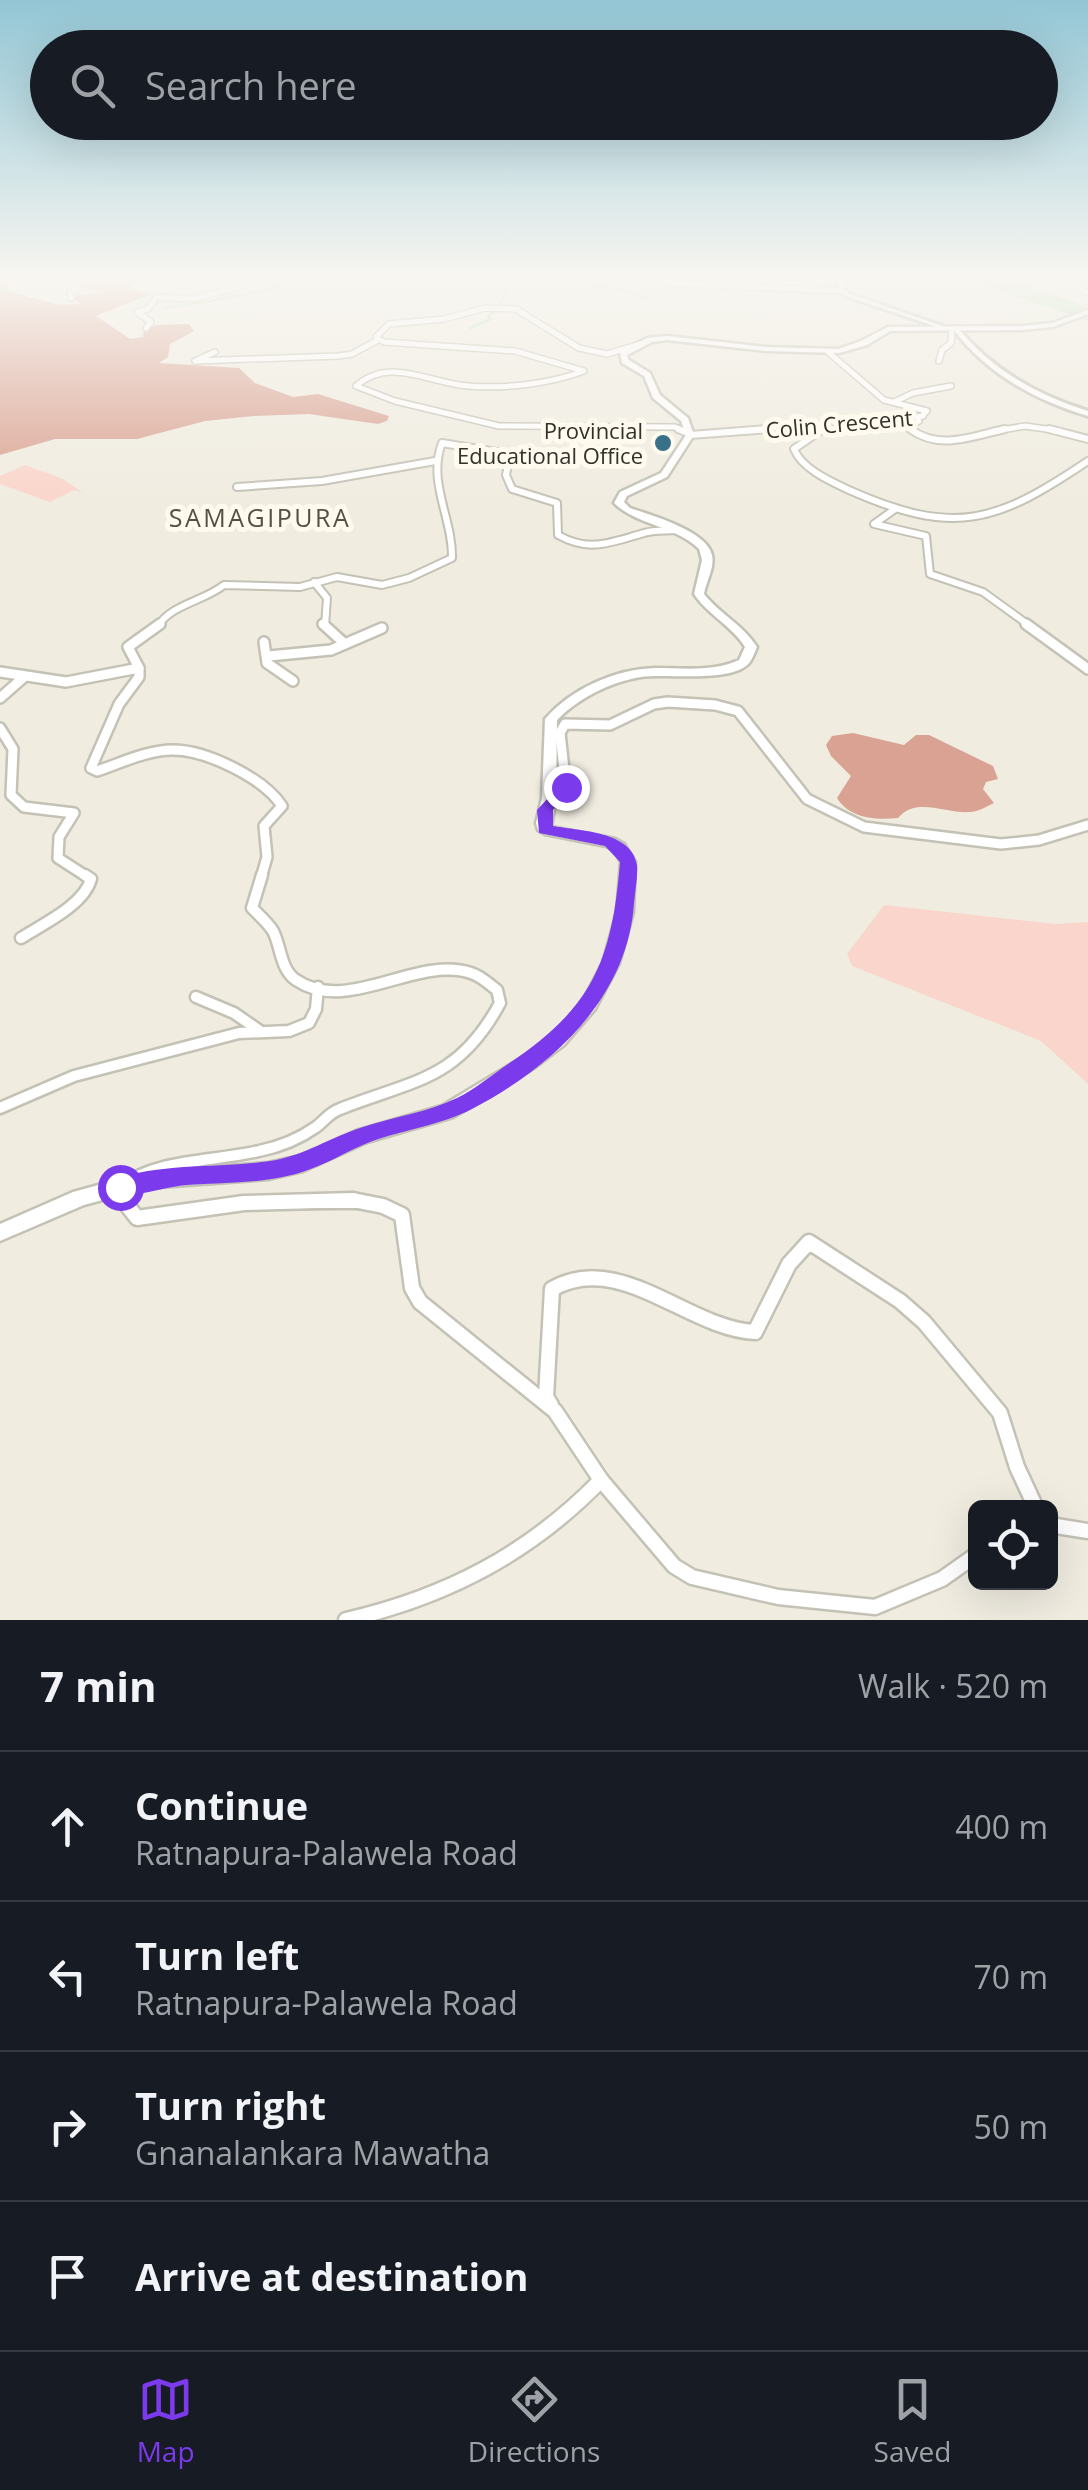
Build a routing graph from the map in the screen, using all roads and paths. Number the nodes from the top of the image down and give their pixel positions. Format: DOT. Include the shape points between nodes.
graph roads {
  1 [pos="210,355"];
  2 [pos="348,355"];
  3 [pos="522,355"];
  4 [pos="627,355"];
  5 [pos="831,355"];
  6 [pos="941,355"];
  7 [pos="977,355"];
  8 [pos="939,361"];
  9 [pos="951,386"];
  10 [pos="894,402"];
  11 [pos="925,414"];
  12 [pos="1088,414"];
  13 [pos="690,434"];
  14 [pos="1088,439"];
  15 [pos="435,460"];
  16 [pos="1088,461"];
  17 [pos="236,486"];
  18 [pos="895,509"];
  19 [pos="676,530"];
  20 [pos="314,582"];
  21 [pos="382,628"];
  22 [pos="264,642"];
  23 [pos="345,644"];
  24 [pos="269,656"];
  25 [pos="139,668"];
  26 [pos="1088,669"];
  27 [pos="0,672"];
  28 [pos="24,677"];
  29 [pos="293,681"];
  30 [pos="0,698"];
  31 [pos="0,728"];
  32 [pos="545,810"];
  33 [pos="1088,825"];
  34 [pos="21,938"];
  35 [pos="318,988"];
  36 [pos="196,997"];
  37 [pos="260,1031"];
  38 [pos="0,1108"];
  39 [pos="120,1187"];
  40 [pos="0,1233"];
  41 [pos="555,1411"];
  42 [pos="601,1480"];
  43 [pos="1032,1500"];
  44 [pos="1058,1527"];
  45 [pos="1088,1532"];
  46 [pos="968,1561"];
  47 [pos="878,1614"];
  48 [pos="346,1620"];
  1 -- 2 [label="street" via="195,361"];
  3 -- 13 [label="street" via="584,370 473,386 402,372 357,383 395,402 499,426 672,427"];
  4 -- 13 [label="main road" via="622,358 647,374 656,396 685,420"];
  5 -- 10 [label="street, Colin Crescent"];
  6 -- 8 [label="street"];
  7 -- 12 [label="street" via="1058,405"];
  9 -- 10 [label="street"];
  10 -- 11 [label="street, Colin Crescent"];
  11 -- 13 [label="street, Colin Crescent"];
  11 -- 14 [label="street" via="932,414 908,427 931,439 963,440 1026,426"];
  11 -- 18 [label="street" via="820,429 794,449 833,481"];
  13 -- 19 [label="main road" via="664,475 619,499 627,510"];
  15 -- 17 [label="street" via="322,481"];
  15 -- 19 [label="street" via="448,442 502,453 509,459 512,490 557,503 558,535 579,544 619,545 645,532"];
  15 -- 20 [label="street" via="440,509 454,530 452,558 378,588 337,577"];
  16 -- 18 [label="street" via="1040,495 967,520 945,522"];
  18 -- 26 [label="street" via="874,524 926,536 930,574 983,592"];
  19 -- 32 [label="main road" via="703,546 699,594 742,632 750,653 723,671 624,676 560,709 548,728"];
  20 -- 23 [label="street" via="327,598 323,624"];
  20 -- 25 [label="street" via="224,585 166,614 158,627 136,638 128,647"];
  21 -- 23 [label="street"];
  22 -- 24 [label="street"];
  23 -- 24 [label="street"];
  24 -- 29 [label="street" via="267,663"];
  25 -- 28 [label="street" via="86,681"];
  25 -- 35 [label="street" via="91,768 177,749 277,794 282,806 264,826 267,858 252,908 272,932 289,974"];
  27 -- 28 [label="street"];
  28 -- 30 [label="street"];
  31 -- 34 [label="street" via="13,749 11,796 24,807 74,814 59,837 58,858 90,879 59,914"];
  32 -- 33 [label="street" via="566,787 560,733 565,724 610,726 668,702 738,711 807,799 864,827 1001,844"];
  32 -- 39 [label="main road" via="542,824 551,833 610,842 628,862 625,912 611,962 595,997 558,1041 463,1104 303,1163"];
  35 -- 37 [label="street" via="309,1023"];
  35 -- 39 [label="street" via="456,970 497,990 500,1003 483,1035 436,1074 335,1110 289,1142 142,1171"];
  36 -- 37 [label="street"];
  37 -- 38 [label="street" via="74,1076"];
  39 -- 40 [label="main road"];
  39 -- 41 [label="street" via="124,1206 137,1218 244,1203 353,1200 402,1215 420,1302"];
  41 -- 42 [label="street"];
  41 -- 43 [label="street" via="546,1397 550,1312 552,1289 564,1281 640,1286 691,1317 734,1333 755,1332 787,1260 809,1242 924,1322 1000,1414"];
  42 -- 47 [label="street" via="674,1566 692,1577"];
  42 -- 48 [label="street" via="569,1516 505,1561 424,1601"];
  44 -- 45 [label="street"];
  46 -- 47 [label="street"];
}
